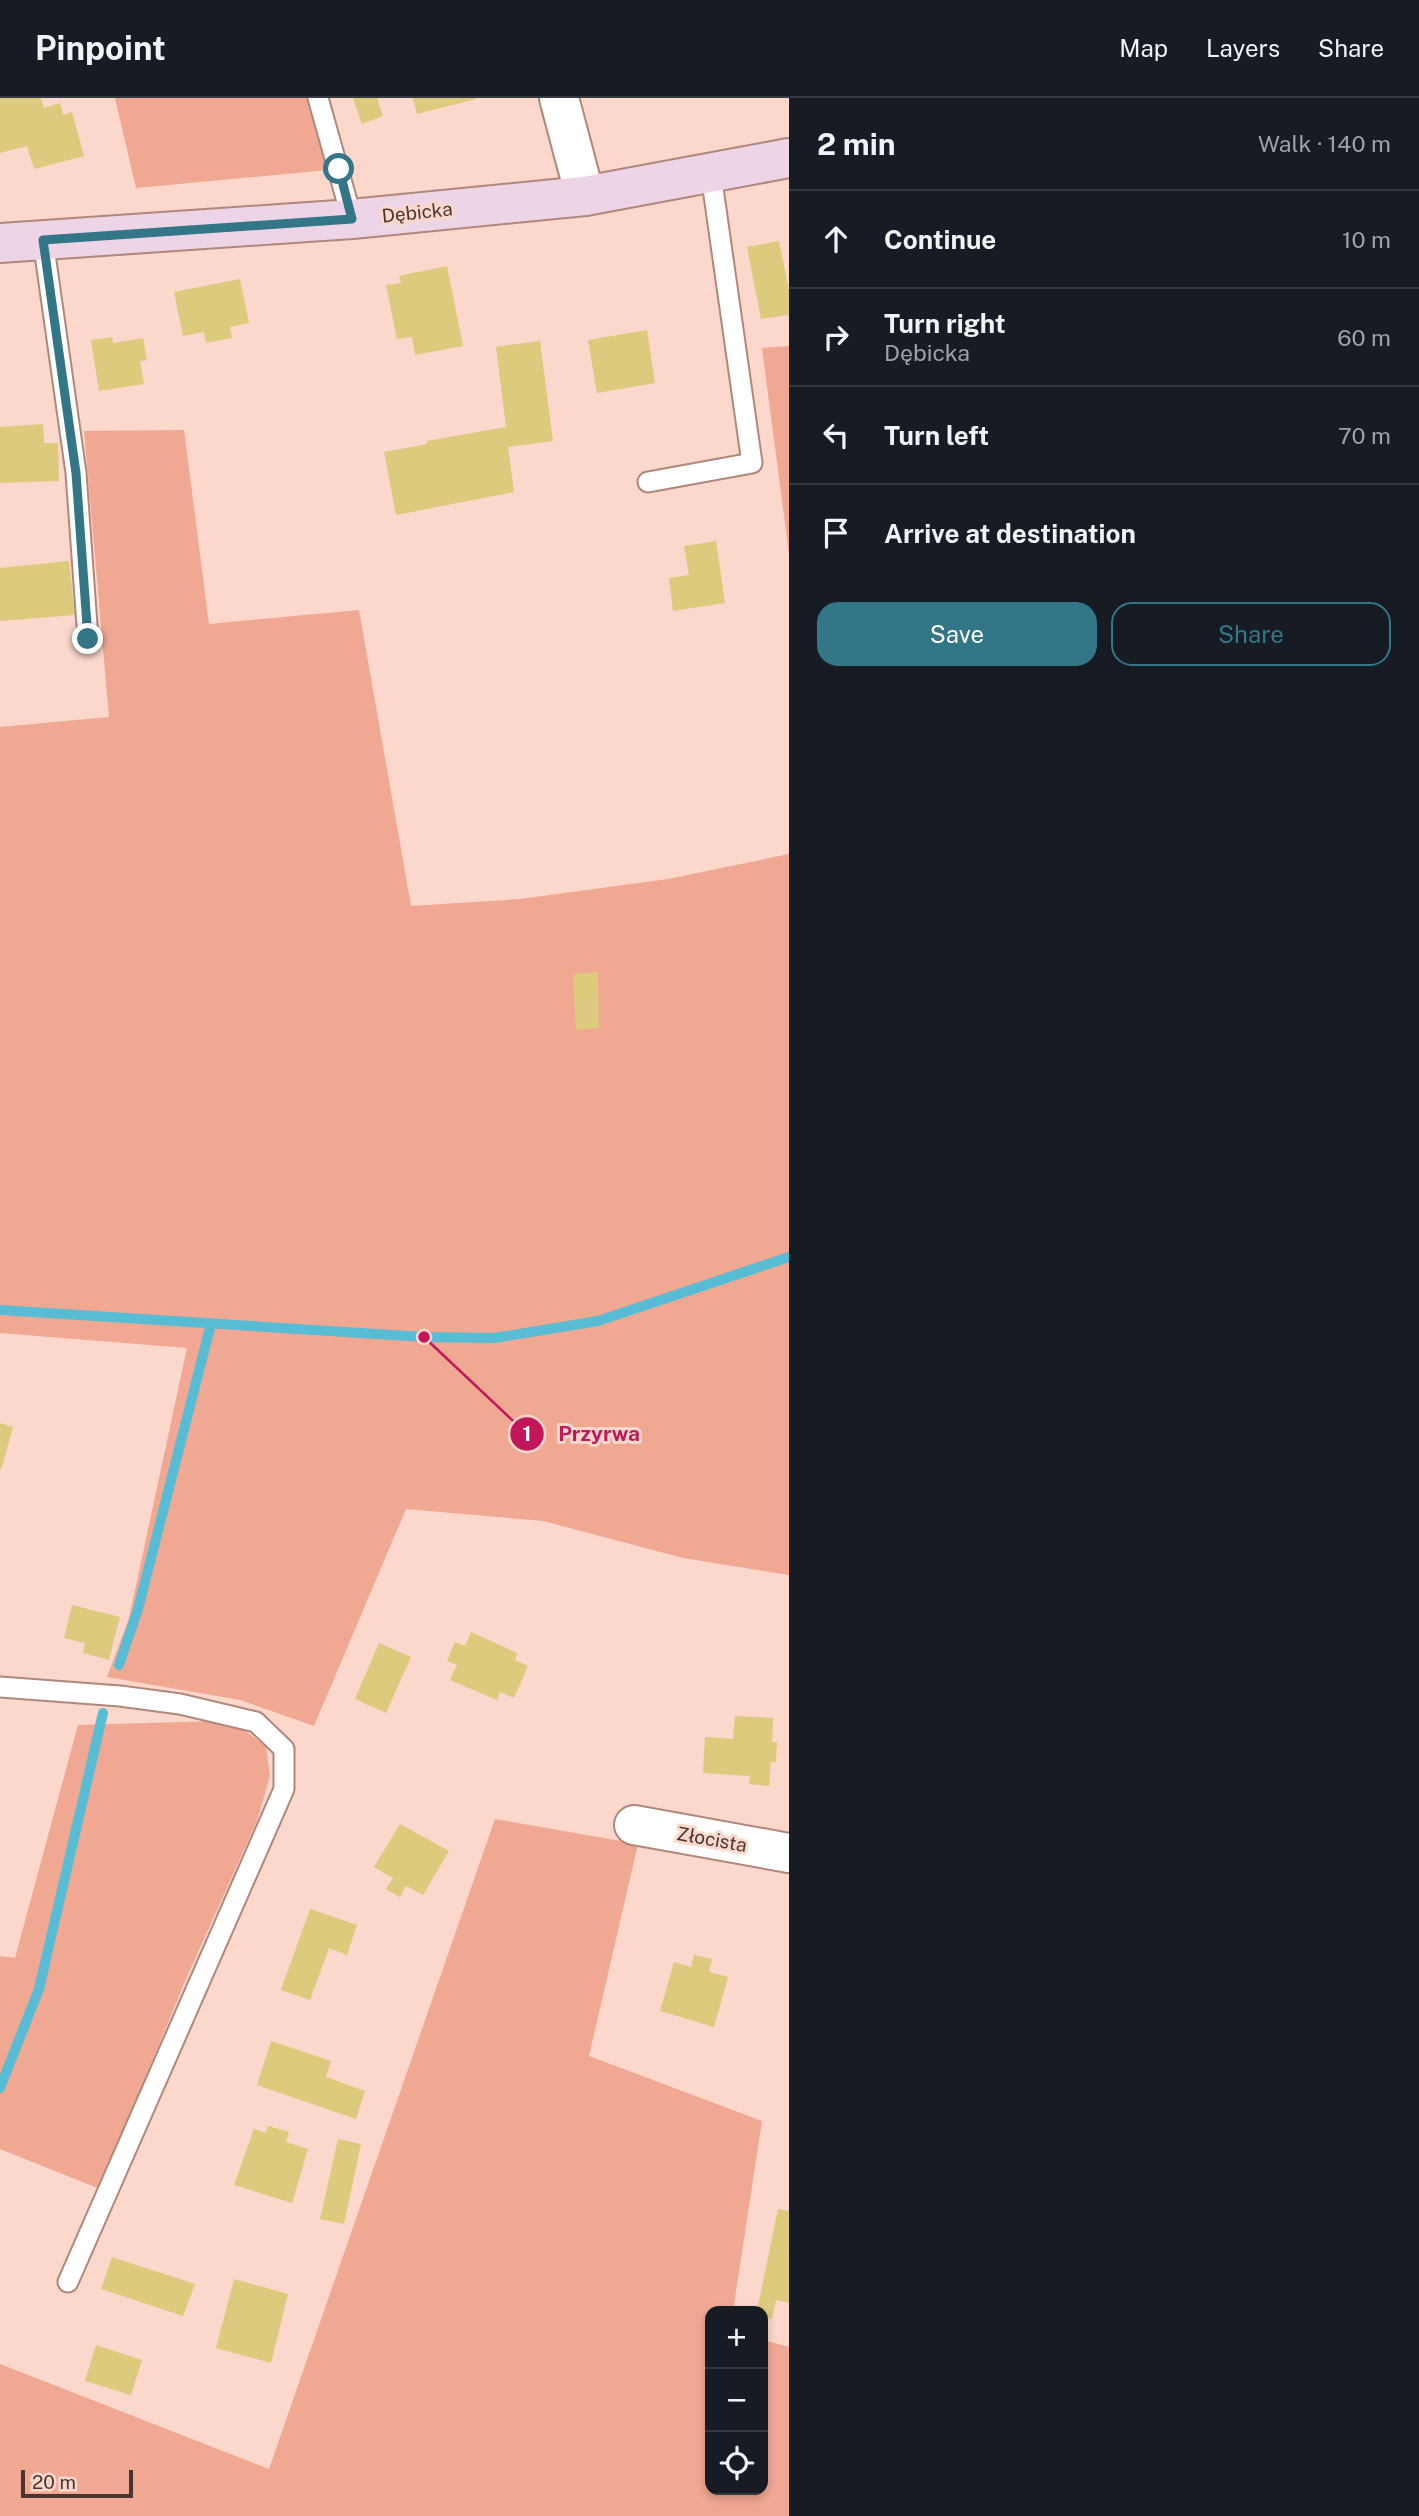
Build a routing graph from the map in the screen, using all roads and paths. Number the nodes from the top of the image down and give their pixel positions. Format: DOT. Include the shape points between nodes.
graph roads {
  1 [pos="318,98"];
  2 [pos="559,98"];
  3 [pos="789,158"];
  4 [pos="711,174"];
  5 [pos="586,196"];
  6 [pos="352,219"];
  7 [pos="43,240"];
  8 [pos="0,243"];
  9 [pos="648,482"];
  10 [pos="88,639"];
  11 [pos="0,1687"];
  12 [pos="634,1825"];
  13 [pos="789,1853"];
  14 [pos="68,2282"];
  1 -- 6 [label="lane"];
  2 -- 5 [label="street"];
  3 -- 4 [label="street, Dębicka"];
  4 -- 5 [label="street, Dębicka"];
  4 -- 9 [label="lane" via="751,463"];
  5 -- 6 [label="street, Dębicka"];
  6 -- 7 [label="street, Dębicka"];
  7 -- 8 [label="street, Dębicka"];
  7 -- 10 [label="lane" via="76,473"];
  11 -- 14 [label="lane" via="180,1704 256,1722 284,1749 284,1789"];
  12 -- 13 [label="street, Złocista"];
}
